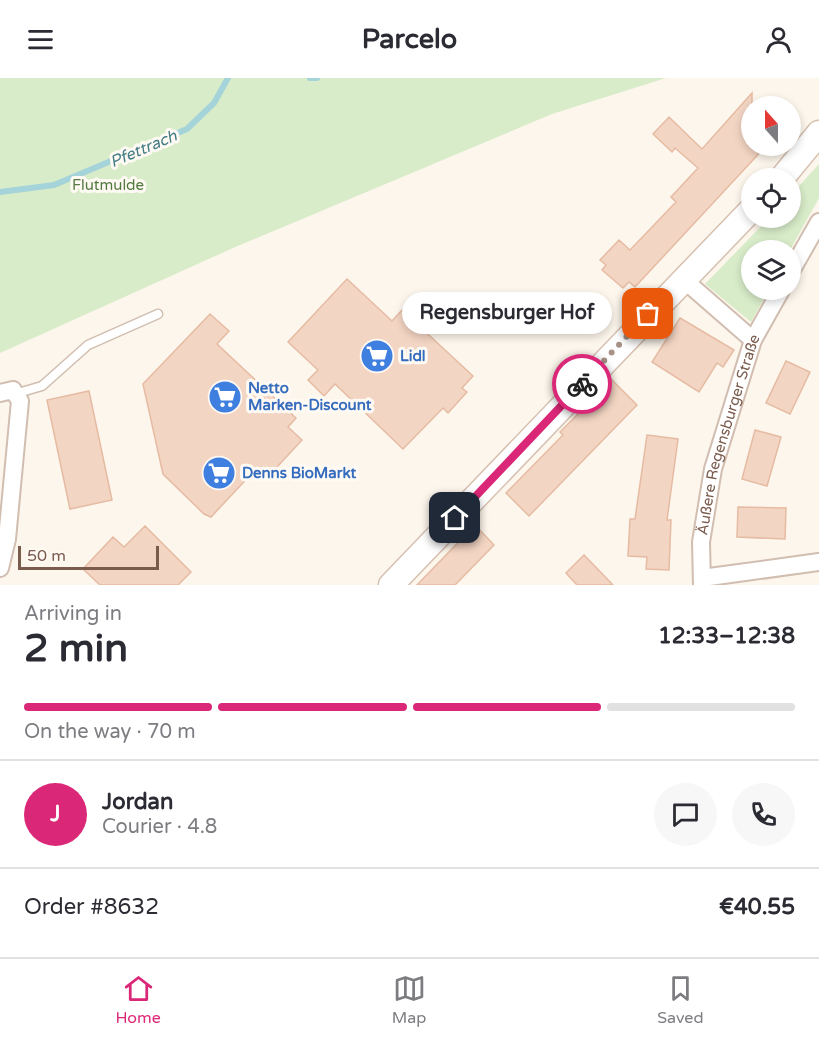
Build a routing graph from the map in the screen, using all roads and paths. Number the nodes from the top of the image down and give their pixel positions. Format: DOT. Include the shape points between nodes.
graph roads {
  1 [pos="819,133"];
  2 [pos="790,168"];
  3 [pos="741,220"];
  4 [pos="819,222"];
  5 [pos="801,254"];
  6 [pos="683,279"];
  7 [pos="775,300"];
  8 [pos="158,314"];
  9 [pos="753,340"];
  10 [pos="0,393"];
  11 [pos="18,393"];
  12 [pos="819,562"];
  13 [pos="0,568"];
  14 [pos="702,582"];
  15 [pos="391,585"];
  1 -- 2 [label="main road"];
  3 -- 6 [label="main road"];
  4 -- 5 [label="street"];
  6 -- 9 [label="street"];
  6 -- 15 [label="main road"];
  7 -- 9 [label="street, Äußere Regensburger Straße"];
  8 -- 11 [label="lane" via="88,345 42,386"];
  9 -- 14 [label="street, Äußere Regensburger Straße" via="713,469 701,542"];
  10 -- 11 [label="street"];
  11 -- 13 [label="street" via="7,539"];
  12 -- 14 [label="street"];
}
